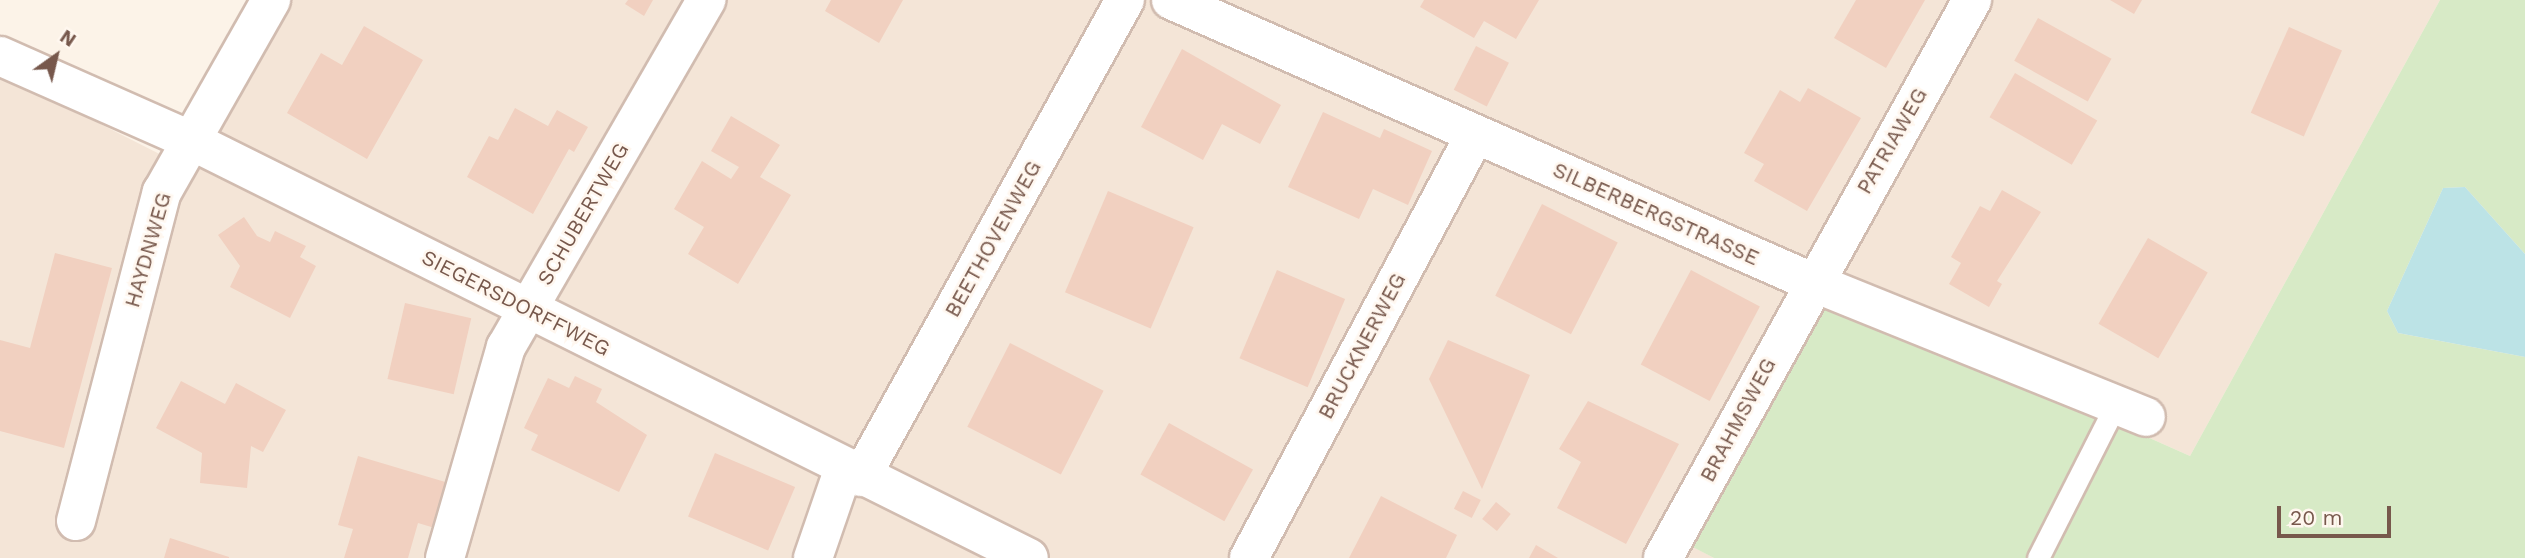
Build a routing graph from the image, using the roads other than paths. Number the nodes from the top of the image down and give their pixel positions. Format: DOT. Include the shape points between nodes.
graph roads {
  1 [pos="271,0"];
  2 [pos="706,0"];
  3 [pos="1125,0"];
  4 [pos="1171,0"];
  5 [pos="1972,0"];
  6 [pos="0,55"];
  7 [pos="1475,135"];
  8 [pos="190,140"];
  9 [pos="1812,282"];
  10 [pos="528,308"];
  11 [pos="2131,411"];
  12 [pos="852,473"];
  13 [pos="76,521"];
  14 [pos="445,558"];
  15 [pos="813,558"];
  16 [pos="1029,558"];
  17 [pos="1249,558"];
  18 [pos="1663,558"];
  19 [pos="2038,558"];
  1 -- 8 [label="street, HAYDNWEG"];
  2 -- 10 [label="street, SCHUBERTWEG"];
  3 -- 12 [label="street, BEETHOVENWEG"];
  4 -- 7 [label="street, SILBERBERGSTRASSE"];
  5 -- 9 [label="street, PATRIAWEG"];
  6 -- 8 [label="street, SIEGERSDORFFWEG"];
  7 -- 9 [label="street, SILBERBERGSTRASSE"];
  7 -- 17 [label="street, BRUCKNERWEG"];
  8 -- 10 [label="street, SIEGERSDORFFWEG"];
  8 -- 13 [label="street, HAYDNWEG" via="162,192"];
  9 -- 11 [label="street, SILBERBERGSTRASSE"];
  9 -- 18 [label="street, BRAHMSWEG"];
  10 -- 12 [label="street, SIEGERSDORFFWEG"];
  10 -- 14 [label="street, SCHUBERTWEG" via="506,347"];
  11 -- 19 [label="lane"];
  12 -- 15 [label="street, BEETHOVENWEG"];
  12 -- 16 [label="street, SIEGERSDORFFWEG"];
}
